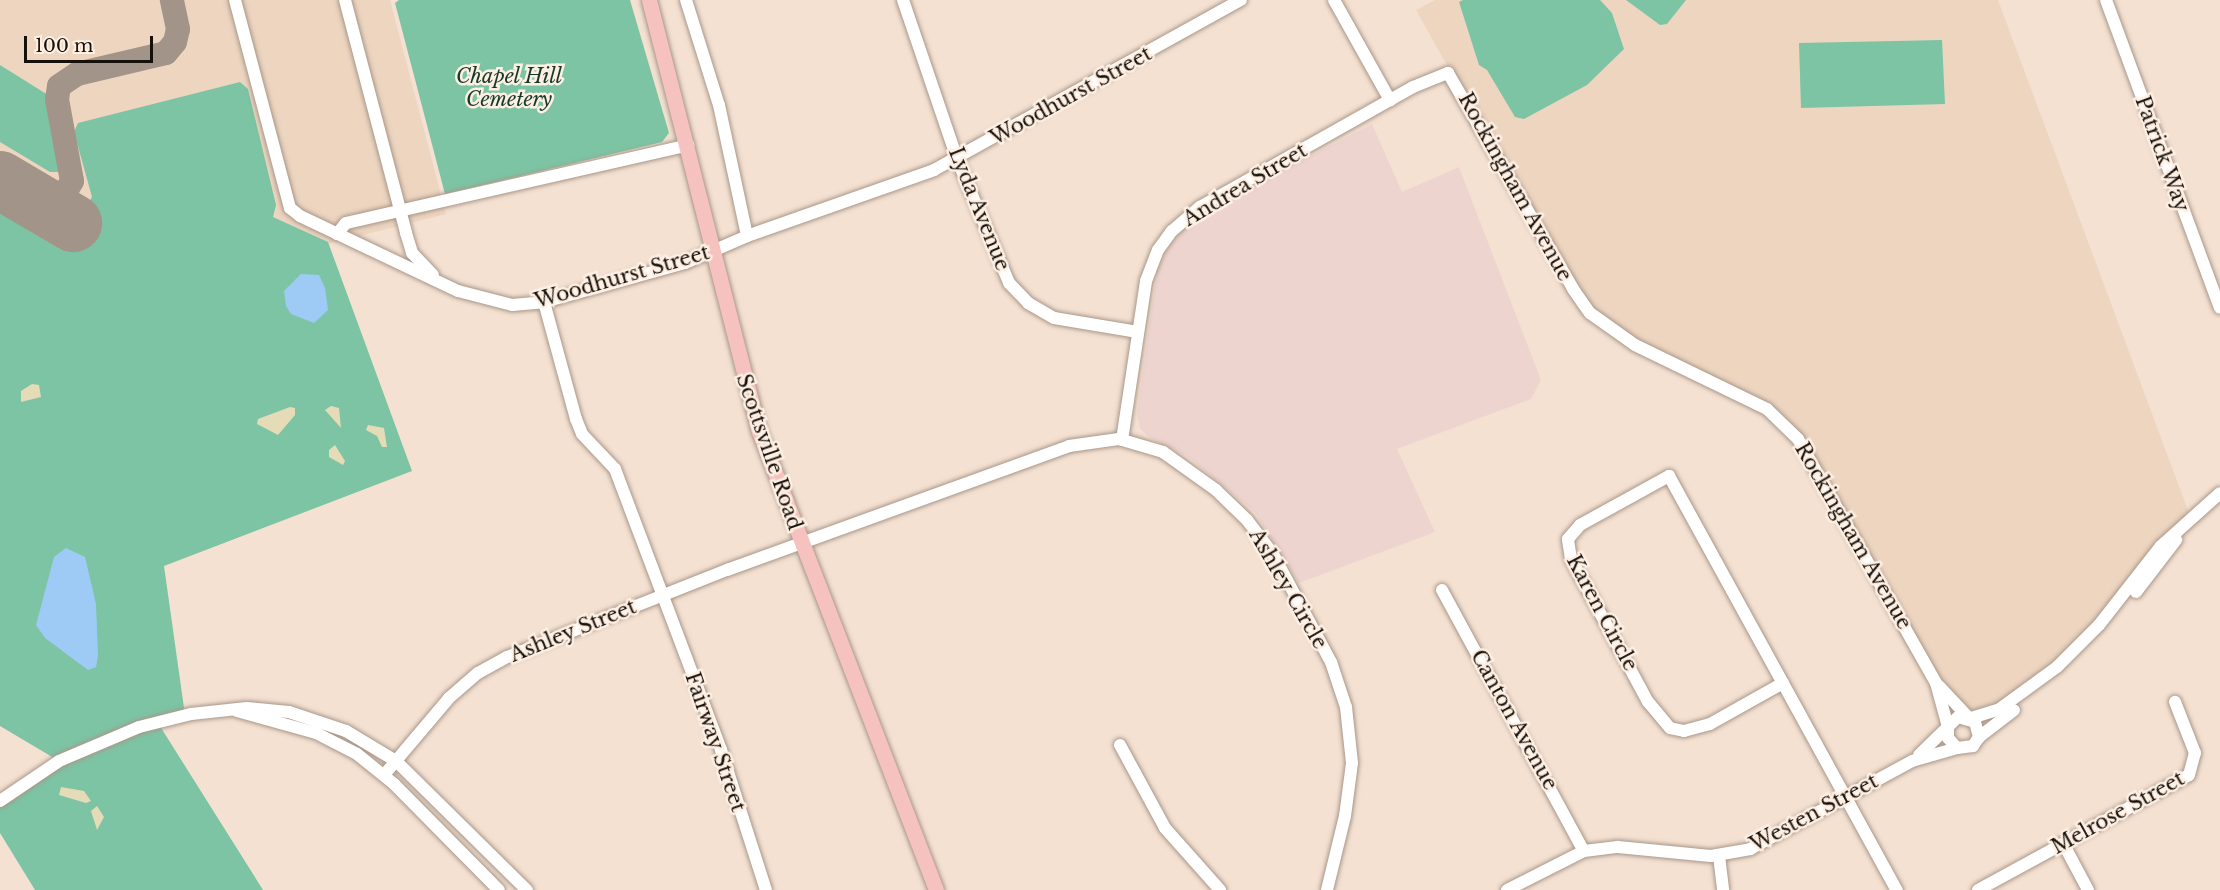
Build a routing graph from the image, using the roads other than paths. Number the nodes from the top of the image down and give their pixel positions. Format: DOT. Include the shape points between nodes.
graph roads {
  1 [pos="235,0"];
  2 [pos="345,0"];
  3 [pos="649,0"];
  4 [pos="686,0"];
  5 [pos="903,0"];
  6 [pos="1241,0"];
  7 [pos="1334,0"];
  8 [pos="2106,0"];
  9 [pos="1448,73"];
  10 [pos="1390,100"];
  11 [pos="688,145"];
  12 [pos="957,159"];
  13 [pos="399,212"];
  14 [pos="337,234"];
  15 [pos="747,236"];
  16 [pos="712,253"];
  17 [pos="446,285"];
  18 [pos="544,302"];
  19 [pos="2220,308"];
  20 [pos="1138,332"];
  21 [pos="1122,440"];
  22 [pos="2218,496"];
  23 [pos="2188,525"];
  24 [pos="801,544"];
  25 [pos="1442,590"];
  26 [pos="661,595"];
  27 [pos="1783,683"];
  28 [pos="1936,683"];
  29 [pos="2175,702"];
  30 [pos="235,710"];
  31 [pos="1969,718"];
  32 [pos="1948,728"];
  33 [pos="1979,737"];
  34 [pos="1120,745"];
  35 [pos="1957,748"];
  36 [pos="396,761"];
  37 [pos="1912,761"];
  38 [pos="384,775"];
  39 [pos="1846,798"];
  40 [pos="0,801"];
  41 [pos="2064,845"];
  42 [pos="1584,851"];
  43 [pos="1719,856"];
  44 [pos="499,890"];
  45 [pos="527,890"];
  46 [pos="766,890"];
  47 [pos="936,890"];
  48 [pos="1220,890"];
  49 [pos="1327,890"];
  50 [pos="1507,890"];
  51 [pos="1723,890"];
  52 [pos="1898,890"];
  53 [pos="1978,890"];
  54 [pos="2088,890"];
  1 -- 14 [label="street, Woodhurst Street" via="288,204 300,216"];
  2 -- 13 [label="street"];
  3 -- 11 [label="main road, Scottsville Road"];
  4 -- 15 [label="street" via="719,105"];
  5 -- 12 [label="street, Lyda Avenue"];
  6 -- 12 [label="street, Woodhurst Street"];
  7 -- 10 [label="street"];
  8 -- 19 [label="street, Patrick Way"];
  9 -- 10 [label="street, Andrea Street"];
  9 -- 28 [label="street, Rockingham Avenue" via="1590,312 1635,345 1767,409 1798,439"];
  10 -- 20 [label="street, Andrea Street" via="1180,222 1158,250 1149,270"];
  11 -- 13 [label="street"];
  11 -- 16 [label="main road, Scottsville Road"];
  12 -- 15 [label="street, Woodhurst Street"];
  12 -- 20 [label="street, Lyda Avenue" via="996,261 1021,298 1044,314 1064,321"];
  13 -- 14 [label="street" via="346,223"];
  13 -- 17 [label="street" via="412,253"];
  14 -- 17 [label="street, Woodhurst Street"];
  15 -- 16 [label="street, Woodhurst Street"];
  16 -- 18 [label="street, Woodhurst Street"];
  16 -- 24 [label="main road, Scottsville Road" via="751,404"];
  17 -- 18 [label="street, Woodhurst Street" via="501,304"];
  18 -- 26 [label="street, Fairway Street" via="580,431 615,469"];
  20 -- 21 [label="street, Andrea Street"];
  21 -- 24 [label="street, Ashley Circle" via="1094,440 1069,446"];
  21 -- 49 [label="street, Ashley Circle" via="1152,447 1170,457 1216,490 1247,520 1282,570 1331,662 1346,707 1352,763 1345,816"];
  22 -- 23 [label="street"];
  23 -- 31 [label="street" via="2161,546 2099,625 2057,667 1998,710"];
  23 -- 33 [label="street" via="2078,659"];
  24 -- 26 [label="street, Ashley Street"];
  24 -- 47 [label="main road, Scottsville Road"];
  25 -- 42 [label="street, Canton Avenue"];
  26 -- 36 [label="street, Ashley Street" via="538,644 478,673 440,707"];
  26 -- 46 [label="street, Fairway Street" via="722,750"];
  27 -- 27 [label="street, Karen Circle" via="1668,476 1580,525 1568,538 1571,559 1648,702 1670,728 1684,731 1710,724"];
  27 -- 39 [label="street, Karen Circle"];
  28 -- 31 [label="street, Rockingham Avenue"];
  28 -- 32 [label="street, Rockingham Avenue"];
  29 -- 41 [label="street, Melrose Street" via="2195,753 2194,769 2182,780"];
  30 -- 36 [label="street" via="267,709 311,718 346,731"];
  30 -- 38 [label="street" via="316,733 357,754"];
  30 -- 40 [label="street" via="177,717 105,739 47,767"];
  31 -- 32 [label="street" via="1958,717"];
  31 -- 33 [label="street" via="1978,726"];
  32 -- 35 [label="street" via="1948,738"];
  32 -- 37 [label="street, Westen Street"];
  33 -- 35 [label="street" via="1973,746"];
  34 -- 48 [label="street" via="1165,828"];
  35 -- 37 [label="street, Westen Street"];
  36 -- 38 [label="street, Ashley Street"];
  36 -- 45 [label="street"];
  37 -- 39 [label="street, Westen Street"];
  38 -- 44 [label="street"];
  39 -- 43 [label="street, Westen Street" via="1750,849"];
  39 -- 52 [label="street, Karen Circle"];
  41 -- 53 [label="street, Melrose Street"];
  41 -- 54 [label="street"];
  42 -- 43 [label="street, Westen Street" via="1618,847"];
  42 -- 50 [label="street, Westen Street"];
  43 -- 51 [label="street"];
}
